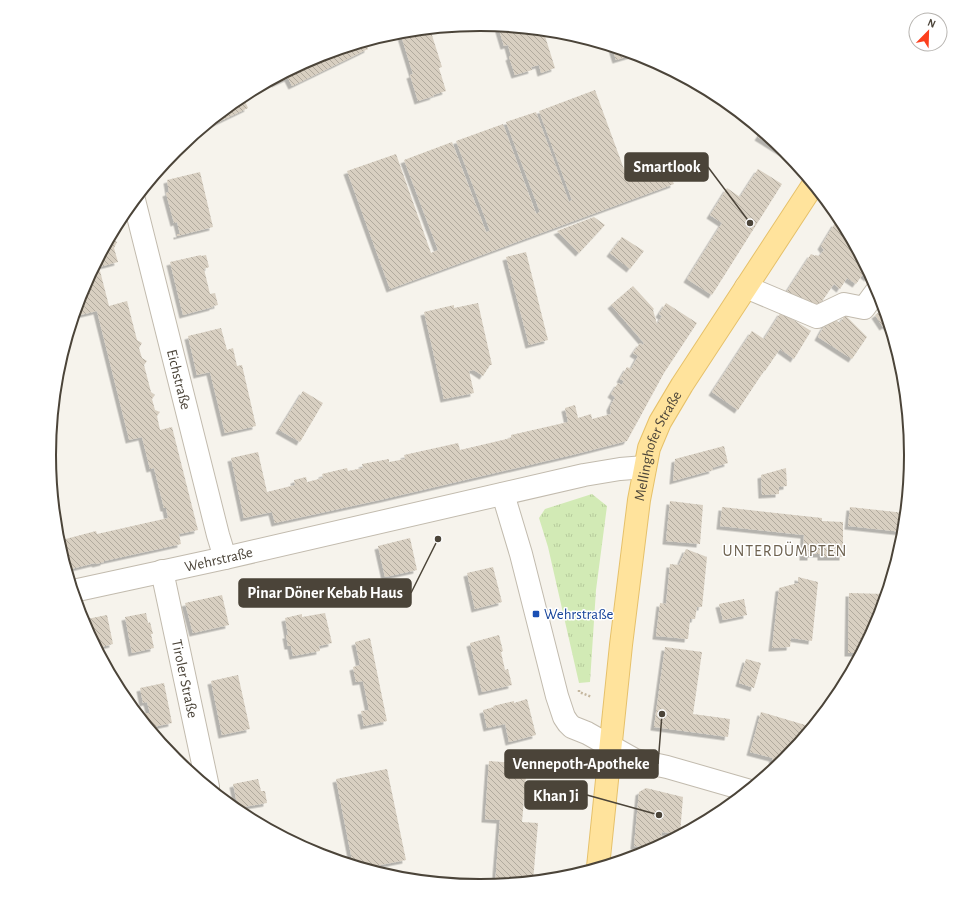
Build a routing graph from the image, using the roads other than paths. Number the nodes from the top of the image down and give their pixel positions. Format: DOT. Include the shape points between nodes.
graph roads {
  1 [pos="810,189"];
  2 [pos="136,208"];
  3 [pos="746,287"];
  4 [pos="873,296"];
  5 [pos="645,467"];
  6 [pos="503,494"];
  7 [pos="225,558"];
  8 [pos="162,571"];
  9 [pos="79,590"];
  10 [pos="611,747"];
  11 [pos="207,779"];
  12 [pos="742,788"];
  13 [pos="599,862"];
  1 -- 3 [label="main road, Mellinghofer Straße"];
  2 -- 7 [label="street, Eichstraße"];
  3 -- 4 [label="street" via="817,317 844,304 864,308"];
  3 -- 5 [label="main road, Mellinghofer Straße" via="663,416 649,448"];
  5 -- 6 [label="street, Wehrstraße" via="584,474"];
  5 -- 10 [label="main road, Mellinghofer Straße" via="638,500"];
  6 -- 7 [label="street, Wehrstraße"];
  6 -- 10 [label="street" via="564,717 572,727"];
  7 -- 8 [label="street, Wehrstraße"];
  8 -- 9 [label="street, Wehrstraße"];
  8 -- 11 [label="street, Tiroler Straße"];
  10 -- 12 [label="street" via="635,760"];
  10 -- 13 [label="main road, Mellinghofer Straße"];
}
